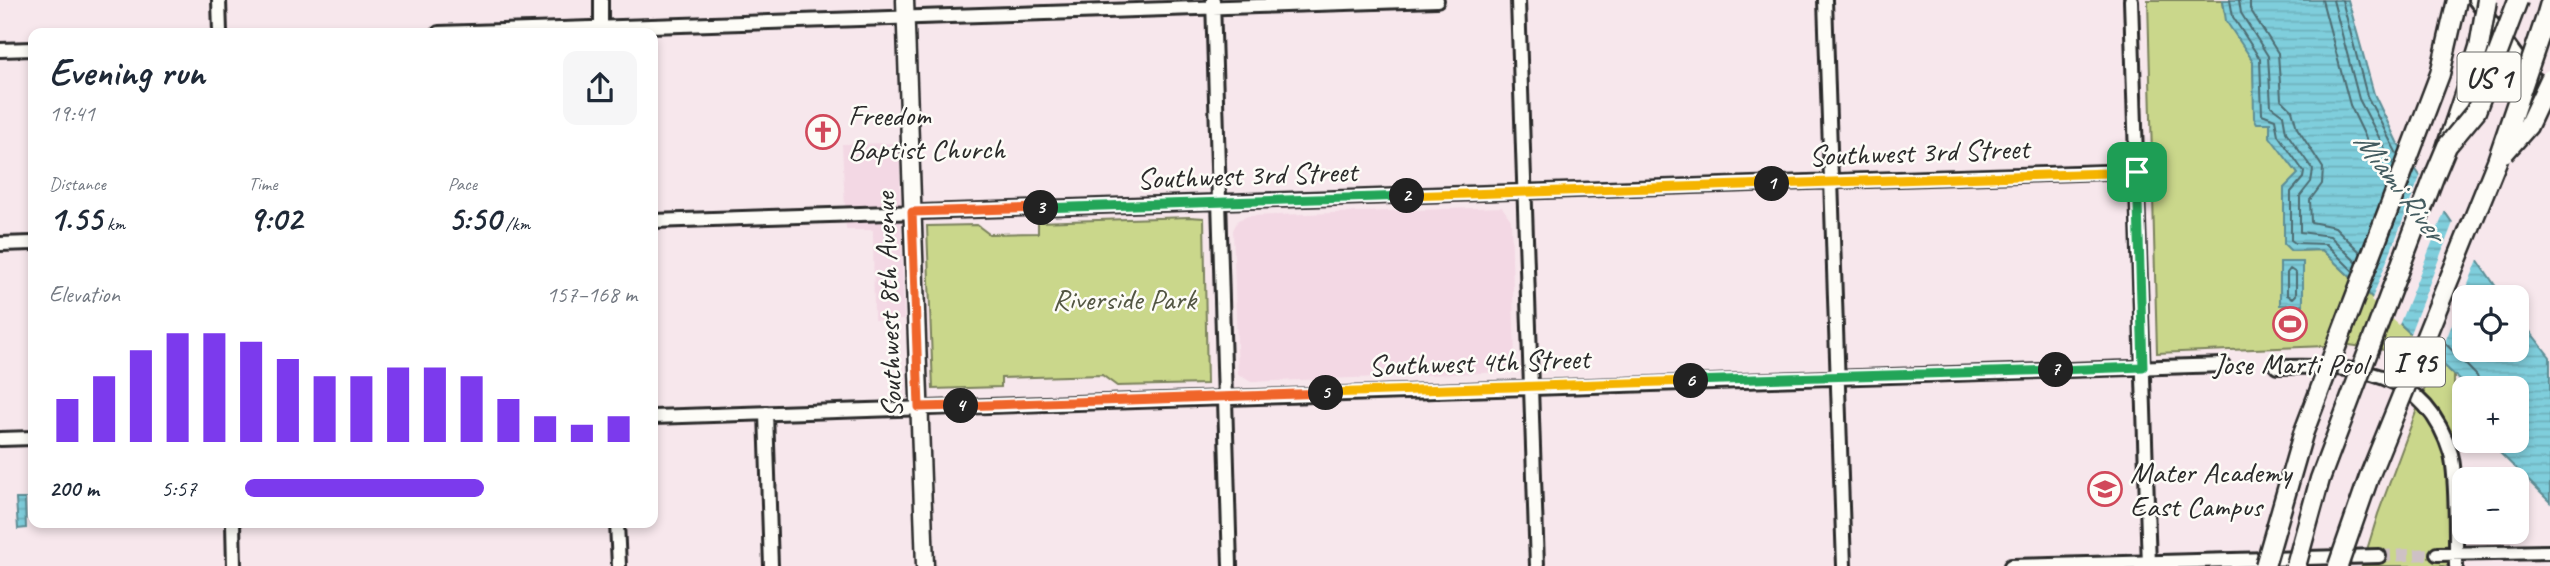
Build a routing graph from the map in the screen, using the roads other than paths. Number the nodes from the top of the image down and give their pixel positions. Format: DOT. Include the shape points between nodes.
graph roads {
  1 [pos="219,0"];
  2 [pos="601,0"];
  3 [pos="905,0"];
  4 [pos="1437,0"];
  5 [pos="1518,0"];
  6 [pos="1825,0"];
  7 [pos="2131,0"];
  8 [pos="2457,0"];
  9 [pos="2475,0"];
  10 [pos="2487,0"];
  11 [pos="2518,0"];
  12 [pos="2550,3"];
  13 [pos="1213,4"];
  14 [pos="906,18"];
  15 [pos="220,28"];
  16 [pos="601,28"];
  17 [pos="658,29"];
  18 [pos="28,49"];
  19 [pos="0,50"];
  20 [pos="2549,86"];
  21 [pos="2447,146"];
  22 [pos="2497,161"];
  23 [pos="2137,172"];
  24 [pos="1830,182"];
  25 [pos="1524,192"];
  26 [pos="1218,202"];
  27 [pos="912,212"];
  28 [pos="658,221"];
  29 [pos="28,243"];
  30 [pos="0,244"];
  31 [pos="2223,365"];
  32 [pos="2143,367"];
  33 [pos="2277,367"];
  34 [pos="1837,377"];
  35 [pos="1531,386"];
  36 [pos="1224,397"];
  37 [pos="919,407"];
  38 [pos="766,413"];
  39 [pos="658,417"];
  40 [pos="28,438"];
  41 [pos="0,439"];
  42 [pos="233,528"];
  43 [pos="617,528"];
  44 [pos="2550,552"];
  45 [pos="2437,554"];
  46 [pos="2379,556"];
  47 [pos="2456,560"];
  48 [pos="2149,564"];
  49 [pos="234,566"];
  50 [pos="619,566"];
  51 [pos="771,566"];
  52 [pos="925,566"];
  53 [pos="1230,566"];
  54 [pos="1537,566"];
  55 [pos="1844,566"];
  56 [pos="2011,566"];
  57 [pos="2265,566"];
  58 [pos="2296,566"];
  59 [pos="2338,566"];
  1 -- 15 [label="street"];
  2 -- 16 [label="street"];
  3 -- 14 [label="main road, Southwest 8th Avenue"];
  4 -- 13 [label="street"];
  5 -- 25 [label="street"];
  6 -- 24 [label="street"];
  7 -- 23 [label="street"];
  8 -- 57 [label="highway, bridge" via="2440,74 2303,434"];
  9 -- 20 [label="street" via="2530,76"];
  10 -- 21 [label="highway, I 95, bridge" via="2479,47"];
  11 -- 21 [label="highway, US 1, bridge" via="2476,111"];
  12 -- 22 [label="highway, I 95, bridge"];
  13 -- 14 [label="street"];
  13 -- 26 [label="street"];
  14 -- 17 [label="street"];
  14 -- 27 [label="main road, Southwest 8th Avenue"];
  18 -- 19 [label="street"];
  20 -- 22 [label="highway, US 1, bridge" via="2528,126"];
  21 -- 58 [label="highway, I 95, bridge" via="2320,479"];
  22 -- 59 [label="highway, I 95, bridge" via="2379,451"];
  23 -- 24 [label="street, Southwest 3rd Street"];
  23 -- 32 [label="street"];
  24 -- 25 [label="street, Southwest 3rd Street"];
  24 -- 34 [label="street"];
  25 -- 26 [label="street, Southwest 3rd Street"];
  25 -- 35 [label="street"];
  26 -- 27 [label="street, Southwest 3rd Street"];
  26 -- 36 [label="street"];
  27 -- 28 [label="street, Southwest 3rd Street"];
  27 -- 37 [label="main road, Southwest 8th Avenue"];
  29 -- 30 [label="street"];
  31 -- 32 [label="street, Southwest 4th Street"];
  32 -- 34 [label="street, Southwest 4th Street"];
  32 -- 48 [label="street"];
  33 -- 47 [label="street" via="2331,366 2386,377 2411,390 2434,416 2451,455"];
  34 -- 35 [label="street, Southwest 4th Street"];
  34 -- 55 [label="street"];
  35 -- 36 [label="street, Southwest 4th Street"];
  35 -- 54 [label="street"];
  36 -- 37 [label="street, Southwest 4th Street"];
  36 -- 53 [label="street"];
  37 -- 38 [label="street, Southwest 4th Street"];
  37 -- 52 [label="main road, Southwest 8th Avenue"];
  38 -- 39 [label="street, Southwest 4th Street"];
  38 -- 51 [label="street"];
  40 -- 41 [label="street"];
  42 -- 49 [label="street"];
  43 -- 50 [label="street"];
  44 -- 47 [label="street"];
  45 -- 47 [label="street"];
  46 -- 48 [label="street"];
  48 -- 56 [label="street"];
}
